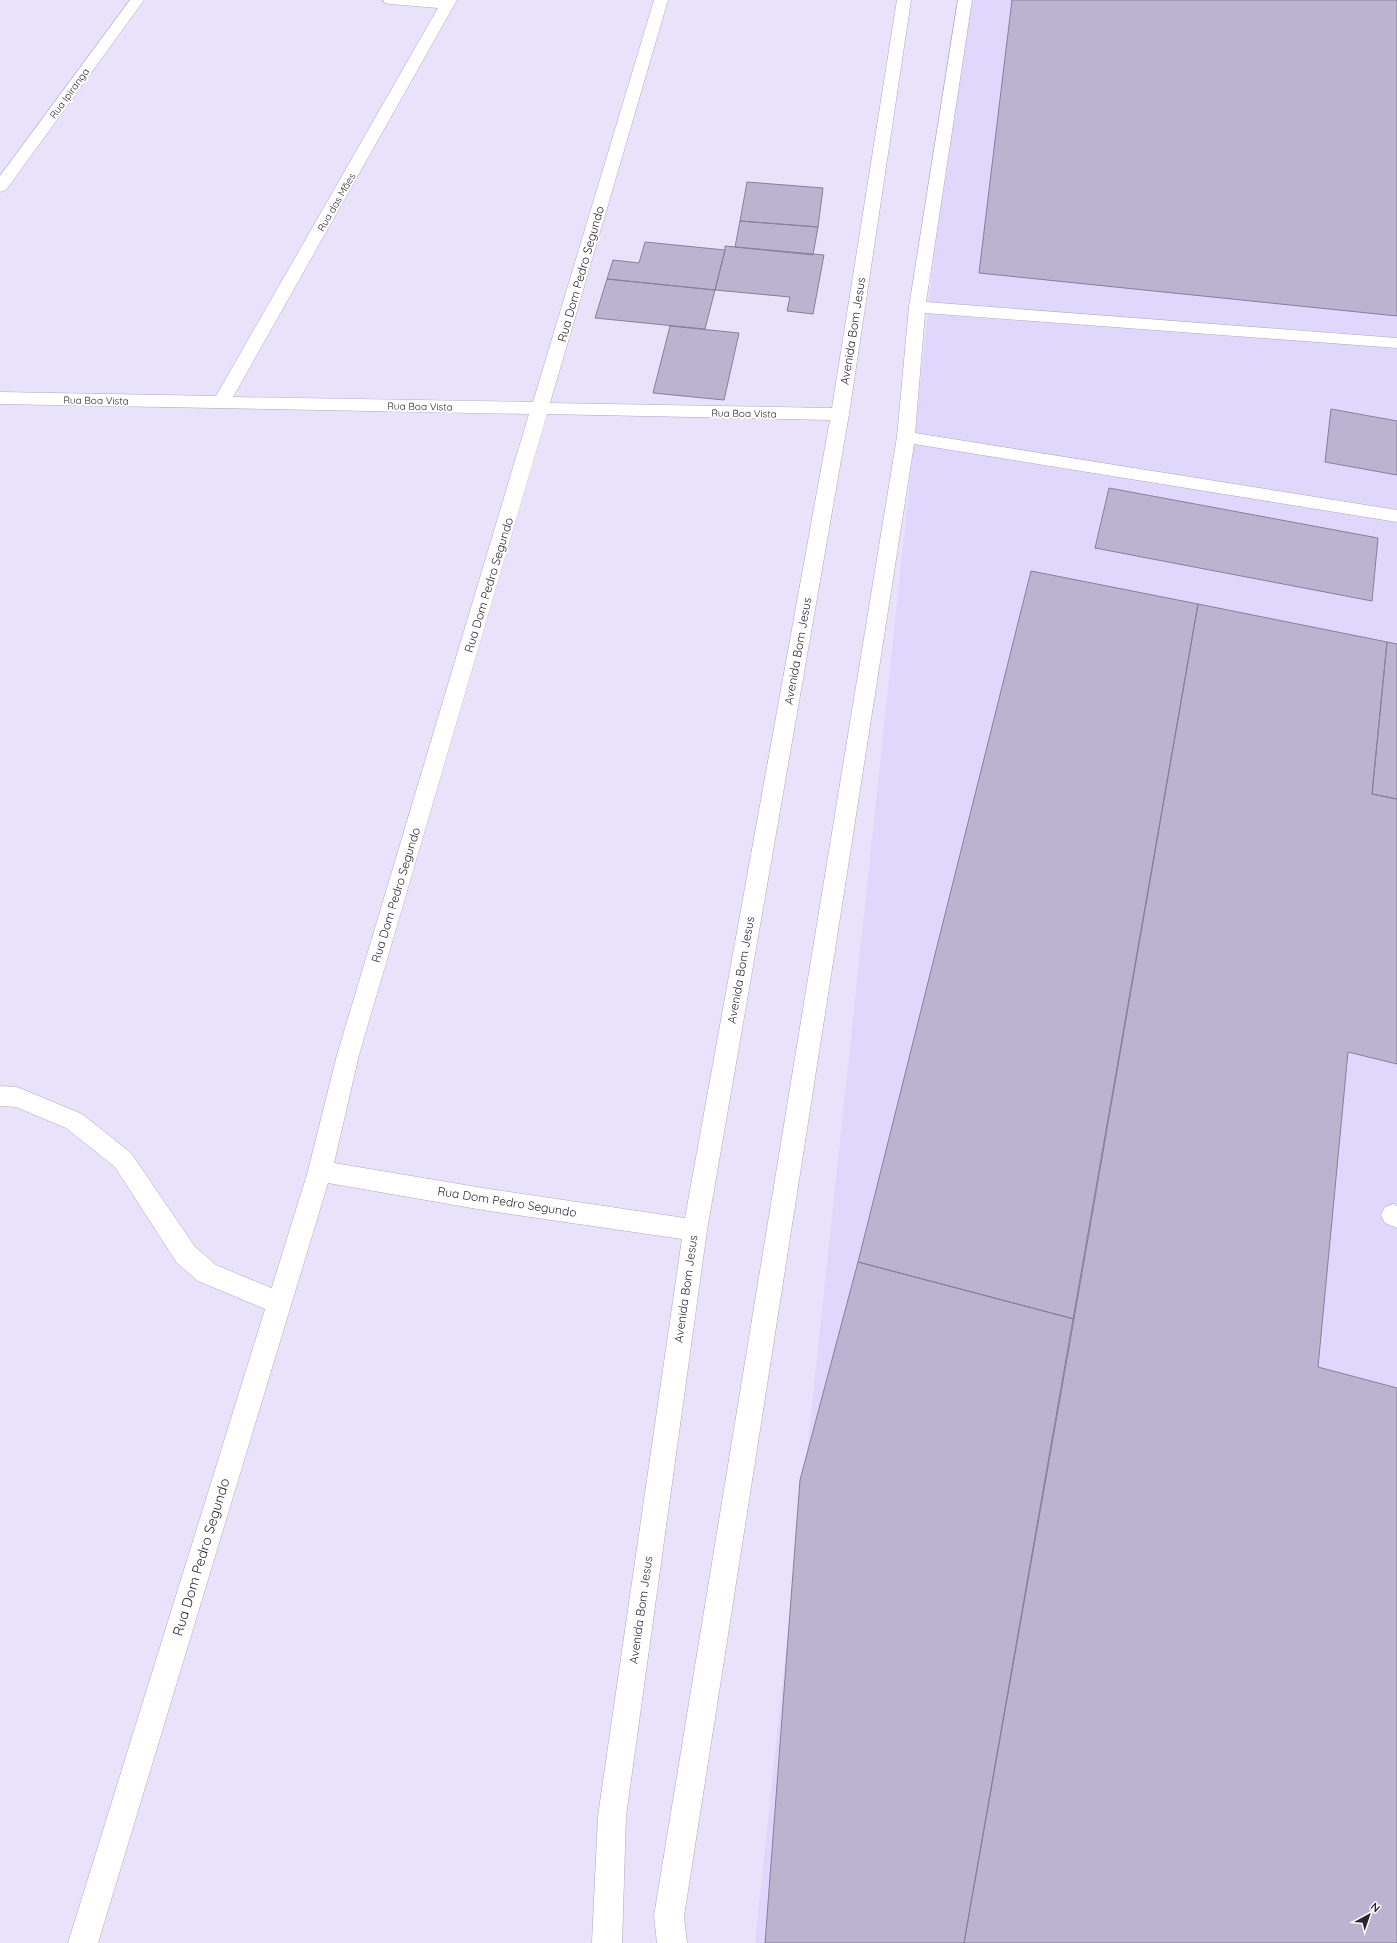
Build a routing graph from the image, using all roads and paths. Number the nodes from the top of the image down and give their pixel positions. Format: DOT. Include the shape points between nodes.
graph roads {
  1 [pos="138,0"];
  2 [pos="390,0"];
  3 [pos="661,0"];
  4 [pos="904,0"];
  5 [pos="965,0"];
  6 [pos="449,2"];
  7 [pos="0,187"];
  8 [pos="917,308"];
  9 [pos="1397,343"];
  10 [pos="0,398"];
  11 [pos="221,403"];
  12 [pos="541,409"];
  13 [pos="840,414"];
  14 [pos="906,437"];
  15 [pos="1397,516"];
  16 [pos="0,1096"];
  17 [pos="320,1171"];
  18 [pos="695,1230"];
  19 [pos="279,1303"];
  20 [pos="83,1943"];
  21 [pos="607,1943"];
  22 [pos="672,1943"];
  1 -- 7 [label="street, Rua Ipiranga"];
  2 -- 6 [label="street"];
  3 -- 12 [label="street, Rua Dom Pedro Segundo"];
  4 -- 13 [label="street, Avenida Bom Jesus"];
  5 -- 8 [label="street"];
  6 -- 11 [label="street, Rua das Mães"];
  8 -- 9 [label="street"];
  8 -- 14 [label="street"];
  10 -- 11 [label="street, Rua Boa Vista"];
  11 -- 12 [label="street, Rua Boa Vista"];
  12 -- 13 [label="street, Rua Boa Vista"];
  12 -- 17 [label="street, Rua Dom Pedro Segundo" via="351,1047"];
  13 -- 18 [label="street, Avenida Bom Jesus"];
  14 -- 15 [label="street"];
  14 -- 22 [label="street" via="669,1916"];
  16 -- 19 [label="street" via="17,1097 74,1121 123,1160 186,1254 207,1273"];
  17 -- 18 [label="street, Rua Dom Pedro Segundo" via="489,1200"];
  17 -- 19 [label="street, Rua Dom Pedro Segundo"];
  18 -- 21 [label="street, Avenida Bom Jesus" via="612,1816"];
  19 -- 20 [label="street, Rua Dom Pedro Segundo"];
}
